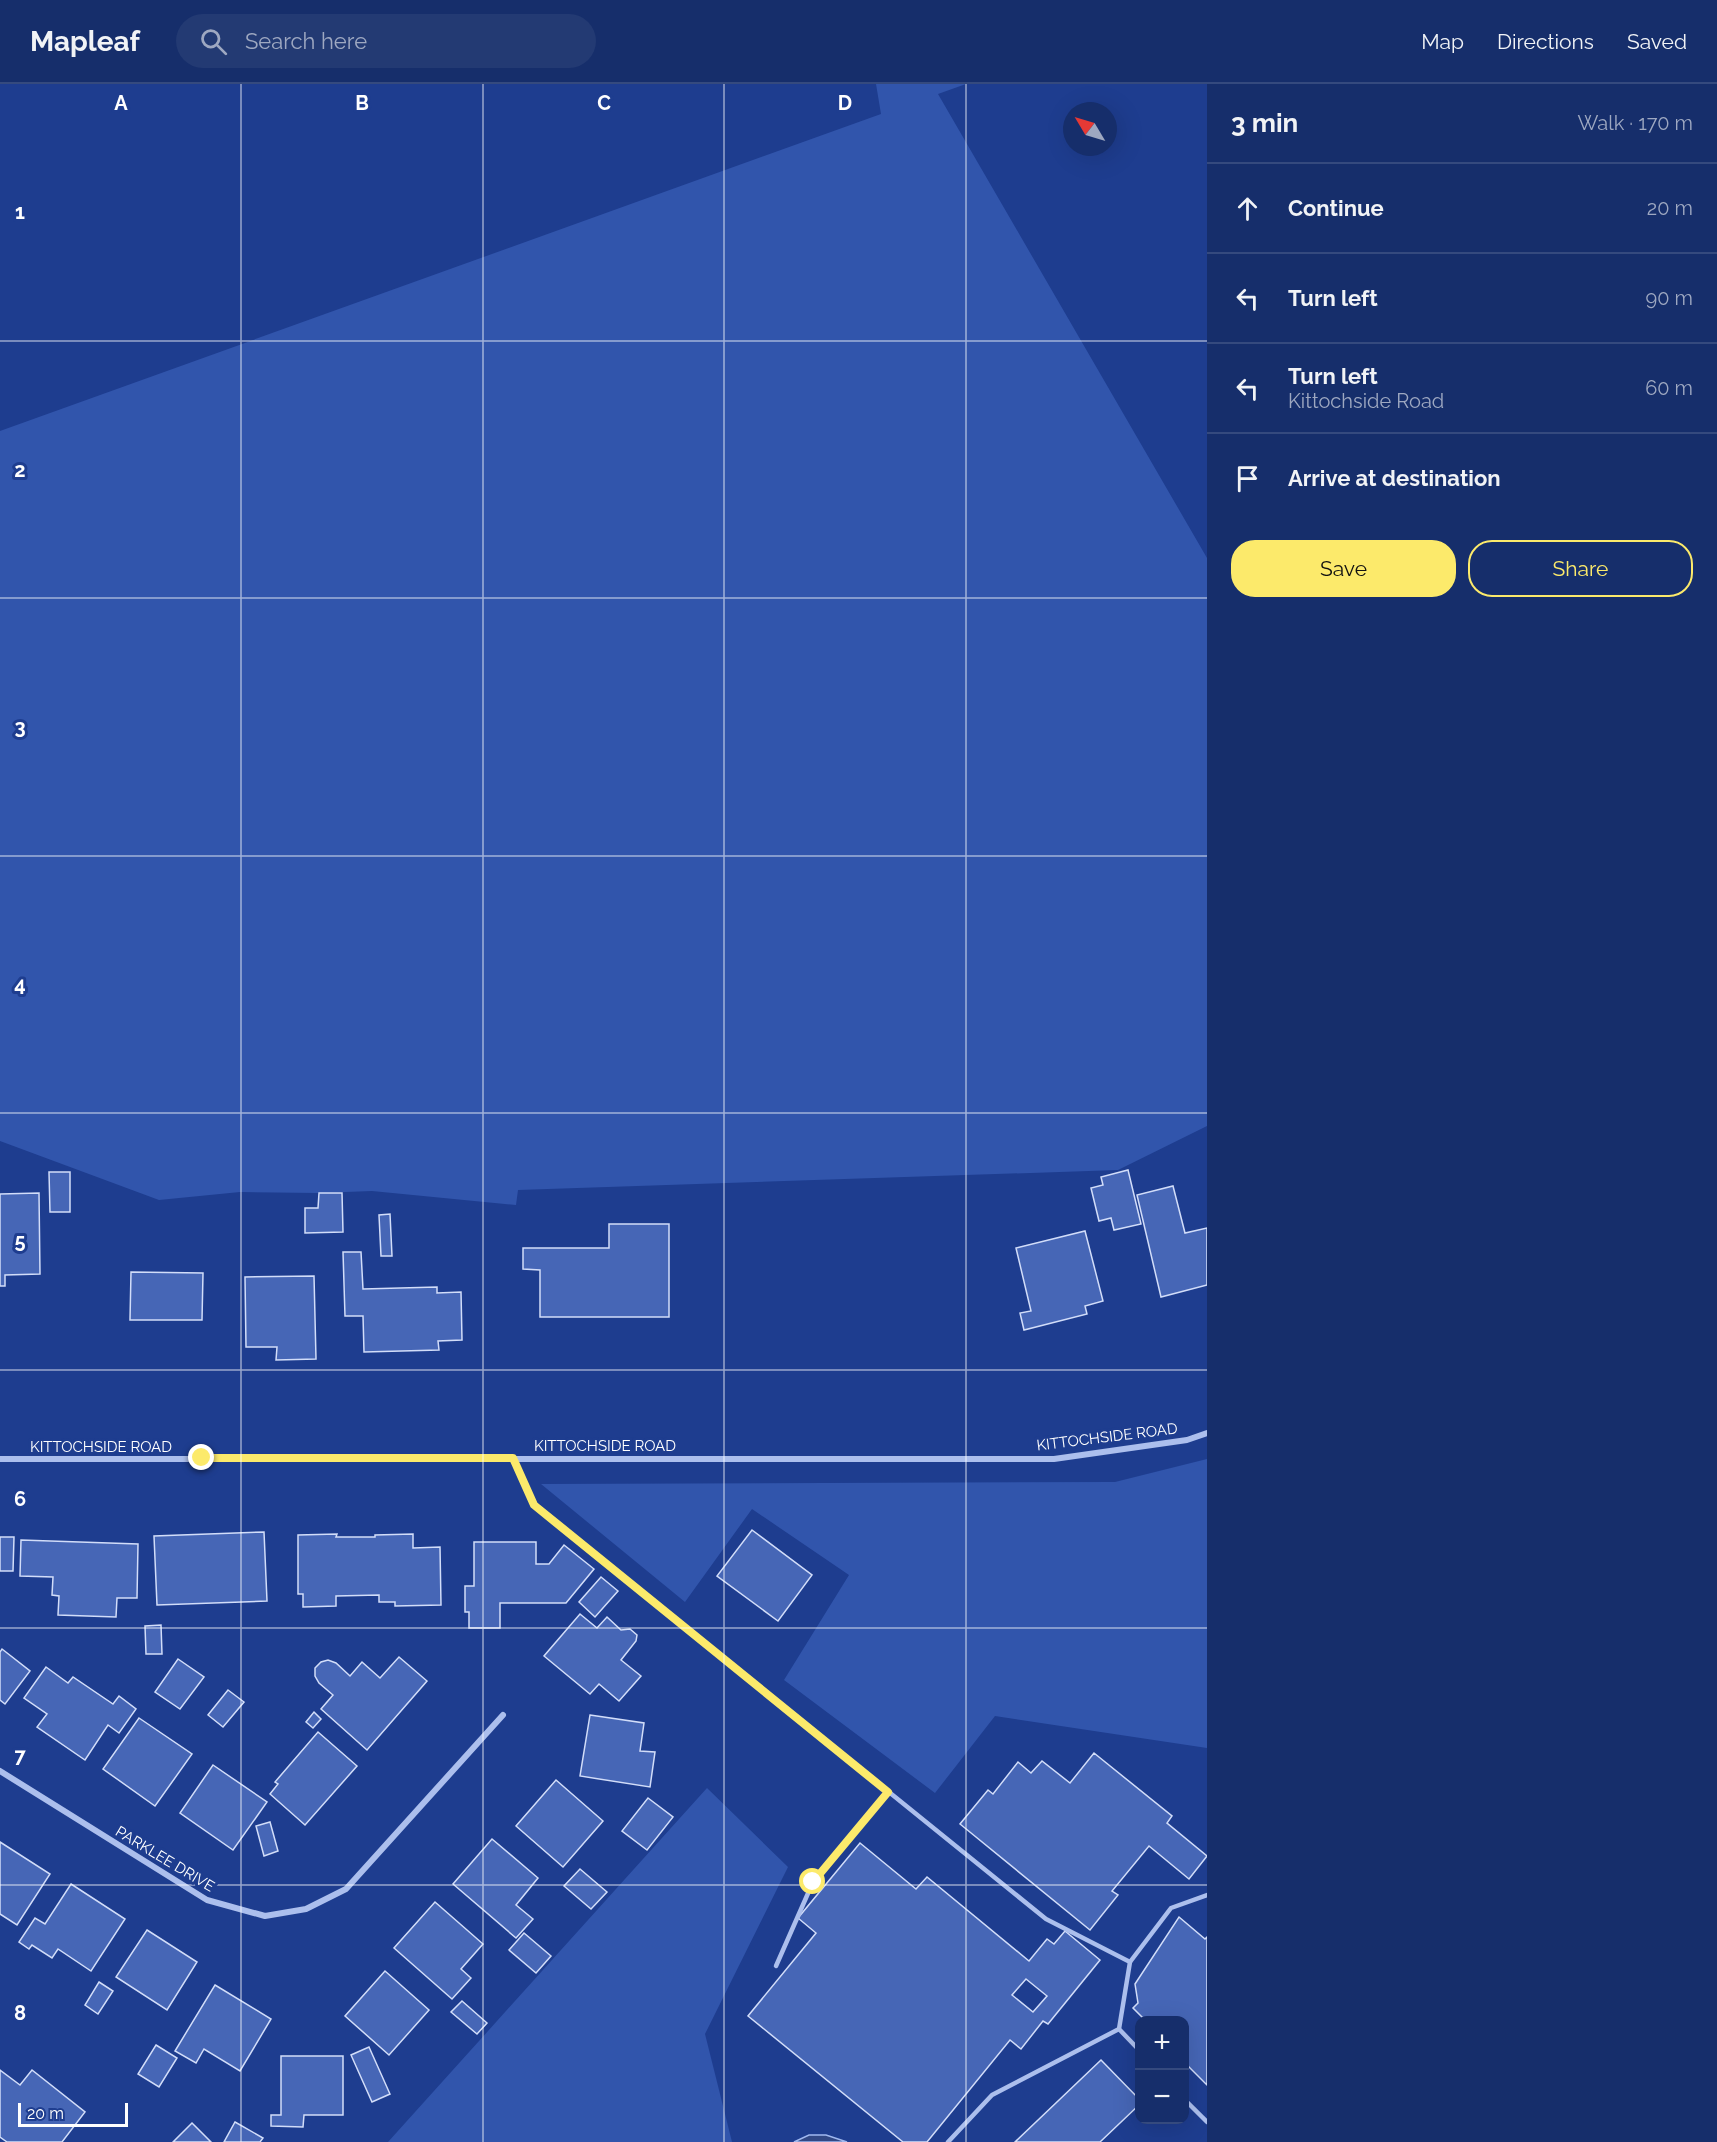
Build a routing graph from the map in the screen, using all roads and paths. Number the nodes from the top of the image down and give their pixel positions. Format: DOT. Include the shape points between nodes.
graph roads {
  1 [pos="1207,1433"];
  2 [pos="513,1458"];
  3 [pos="0,1459"];
  4 [pos="503,1715"];
  5 [pos="0,1771"];
  6 [pos="888,1792"];
  7 [pos="1207,1895"];
  8 [pos="1130,1962"];
  9 [pos="776,1966"];
  10 [pos="1119,2029"];
  11 [pos="1135,2046"];
  12 [pos="1189,2102"];
  13 [pos="1207,2122"];
  14 [pos="948,2142"];
  1 -- 2 [label="street, KITTOCHSIDE ROAD" via="1187,1440 1054,1459"];
  2 -- 3 [label="street, KITTOCHSIDE ROAD"];
  2 -- 6 [label="lane" via="534,1505"];
  4 -- 5 [label="street, PARKLEE DRIVE" via="346,1889 306,1909 265,1916 207,1900"];
  6 -- 8 [label="lane" via="1046,1919"];
  6 -- 9 [label="lane" via="813,1882"];
  7 -- 8 [label="lane" via="1171,1908"];
  8 -- 10 [label="lane"];
  10 -- 11 [label="lane"];
  10 -- 14 [label="lane" via="992,2095"];
  12 -- 13 [label="lane"];
}
